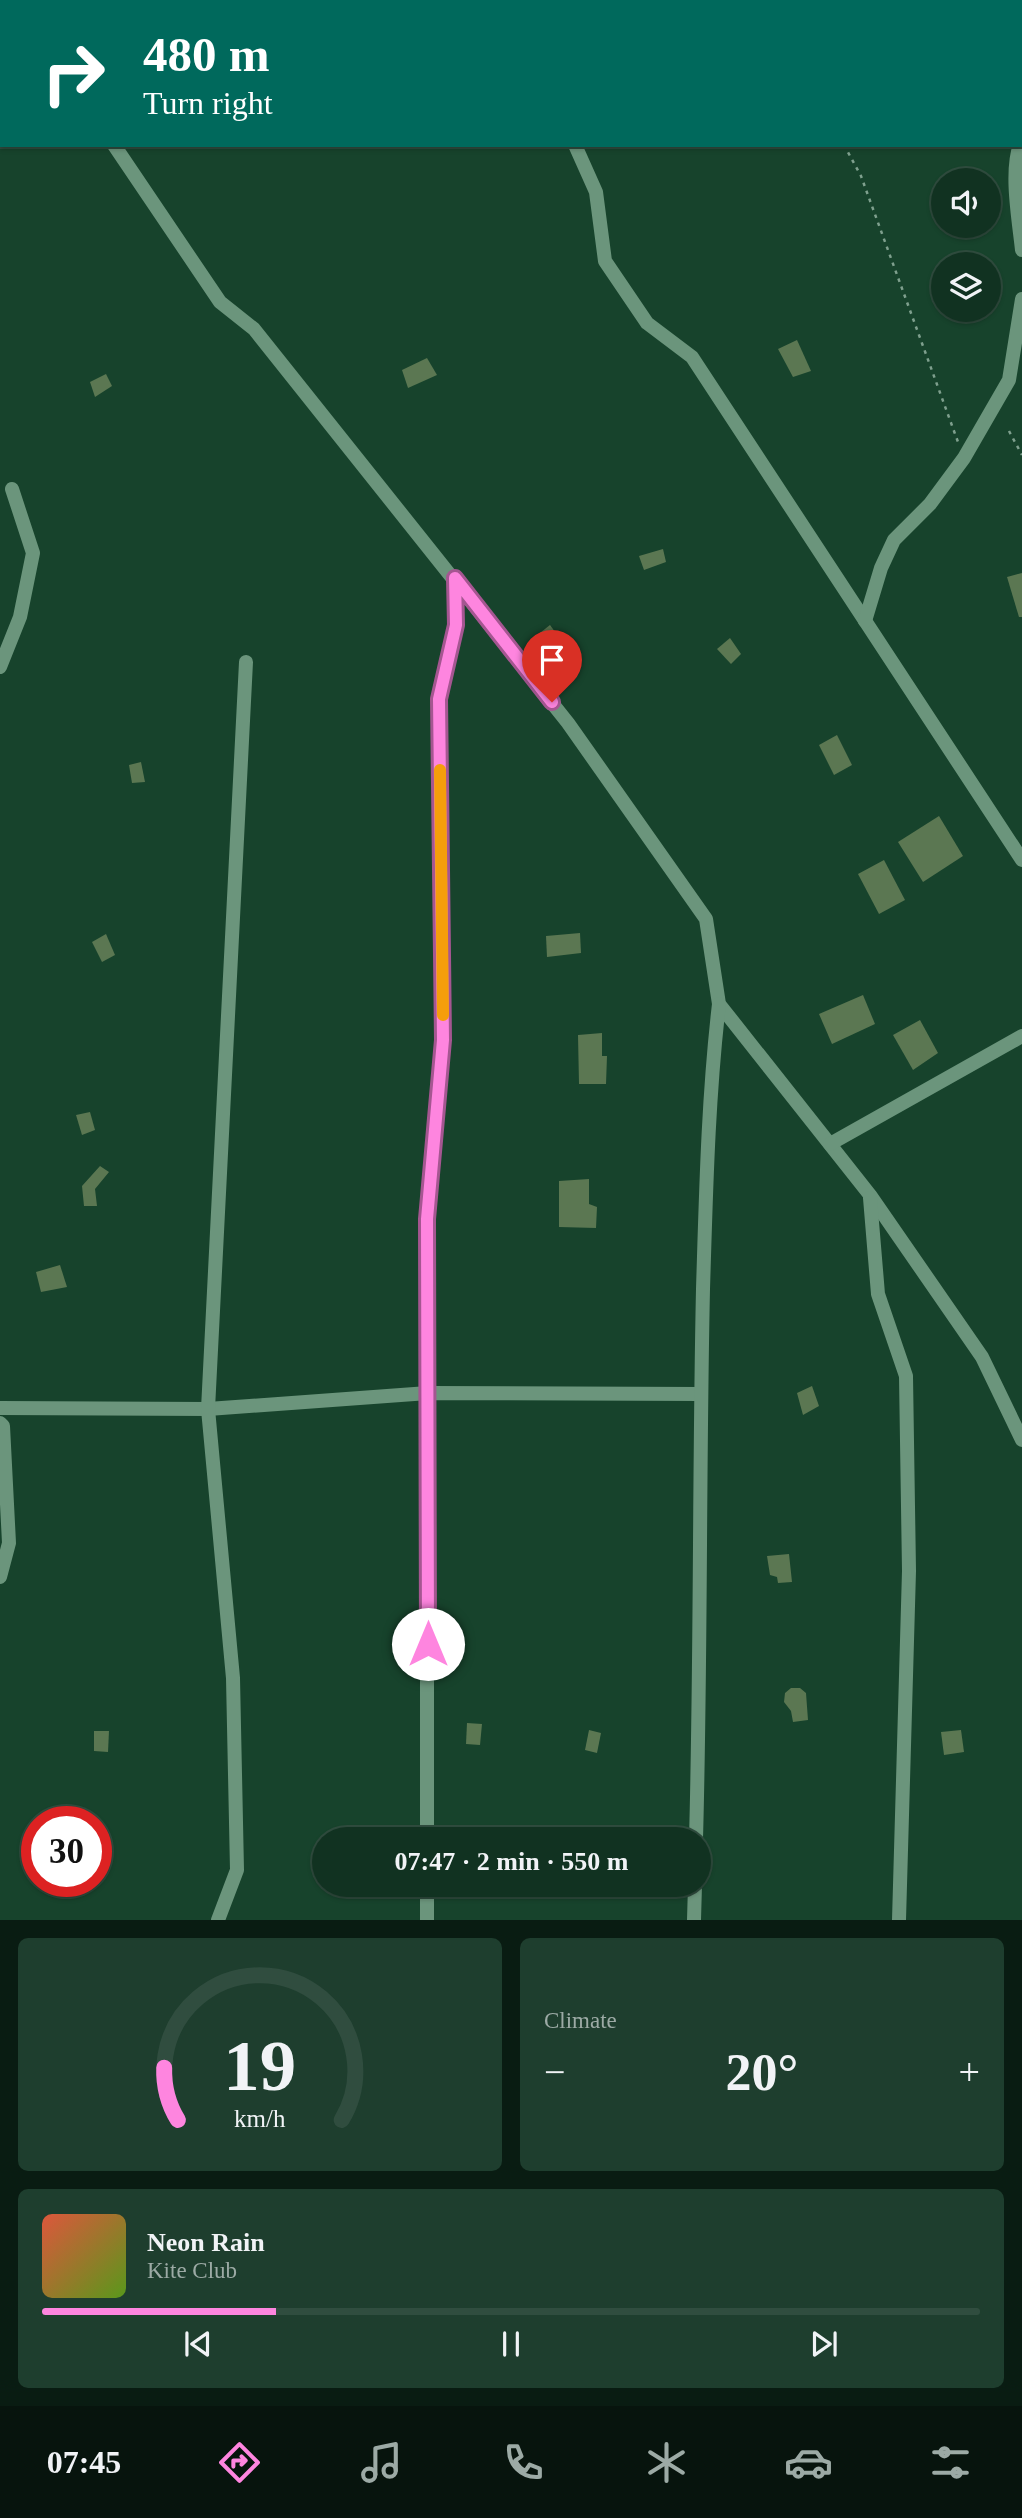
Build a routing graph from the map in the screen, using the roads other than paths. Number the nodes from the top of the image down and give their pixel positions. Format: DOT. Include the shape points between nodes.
graph roads {
  1 [pos="115,147"];
  2 [pos="576,147"];
  3 [pos="1020,147"];
  4 [pos="1022,250"];
  5 [pos="1022,299"];
  6 [pos="12,489"];
  7 [pos="455,578"];
  8 [pos="864,621"];
  9 [pos="246,662"];
  10 [pos="0,667"];
  11 [pos="1022,860"];
  12 [pos="719,1004"];
  13 [pos="1022,1036"];
  14 [pos="830,1144"];
  15 [pos="870,1195"];
  16 [pos="428,1393"];
  17 [pos="701,1394"];
  18 [pos="0,1408"];
  19 [pos="208,1409"];
  20 [pos="0,1423"];
  21 [pos="1022,1440"];
  22 [pos="0,1577"];
  23 [pos="427,1827"];
  24 [pos="696,1827"];
  25 [pos="427,1897"];
  26 [pos="695,1897"];
  27 [pos="218,1920"];
  28 [pos="427,1920"];
  29 [pos="694,1920"];
  30 [pos="899,1920"];
  1 -- 7 [label="street" via="220,302 254,329"];
  2 -- 8 [label="street" via="596,192 605,261 648,323 692,357"];
  3 -- 4 [label="street" via="1017,198"];
  5 -- 8 [label="street" via="1009,380 964,458 930,504 894,540"];
  6 -- 10 [label="street" via="33,553 20,617"];
  7 -- 12 [label="street" via="568,723 706,919"];
  7 -- 16 [label="street" via="456,625 439,699 443,1040 427,1219"];
  8 -- 11 [label="street"];
  9 -- 19 [label="street"];
  12 -- 14 [label="street"];
  12 -- 17 [label="street" via="709,1092"];
  13 -- 14 [label="street"];
  14 -- 15 [label="street"];
  15 -- 21 [label="street" via="982,1357"];
  15 -- 30 [label="street" via="878,1294 906,1376 909,1571"];
  16 -- 17 [label="street"];
  16 -- 19 [label="street"];
  16 -- 23 [label="street"];
  17 -- 24 [label="street" via="702,1636"];
  18 -- 19 [label="street"];
  19 -- 27 [label="street" via="233,1678 237,1870"];
  20 -- 22 [label="street" via="9,1543"];
  25 -- 28 [label="street"];
  26 -- 29 [label="street"];
}
